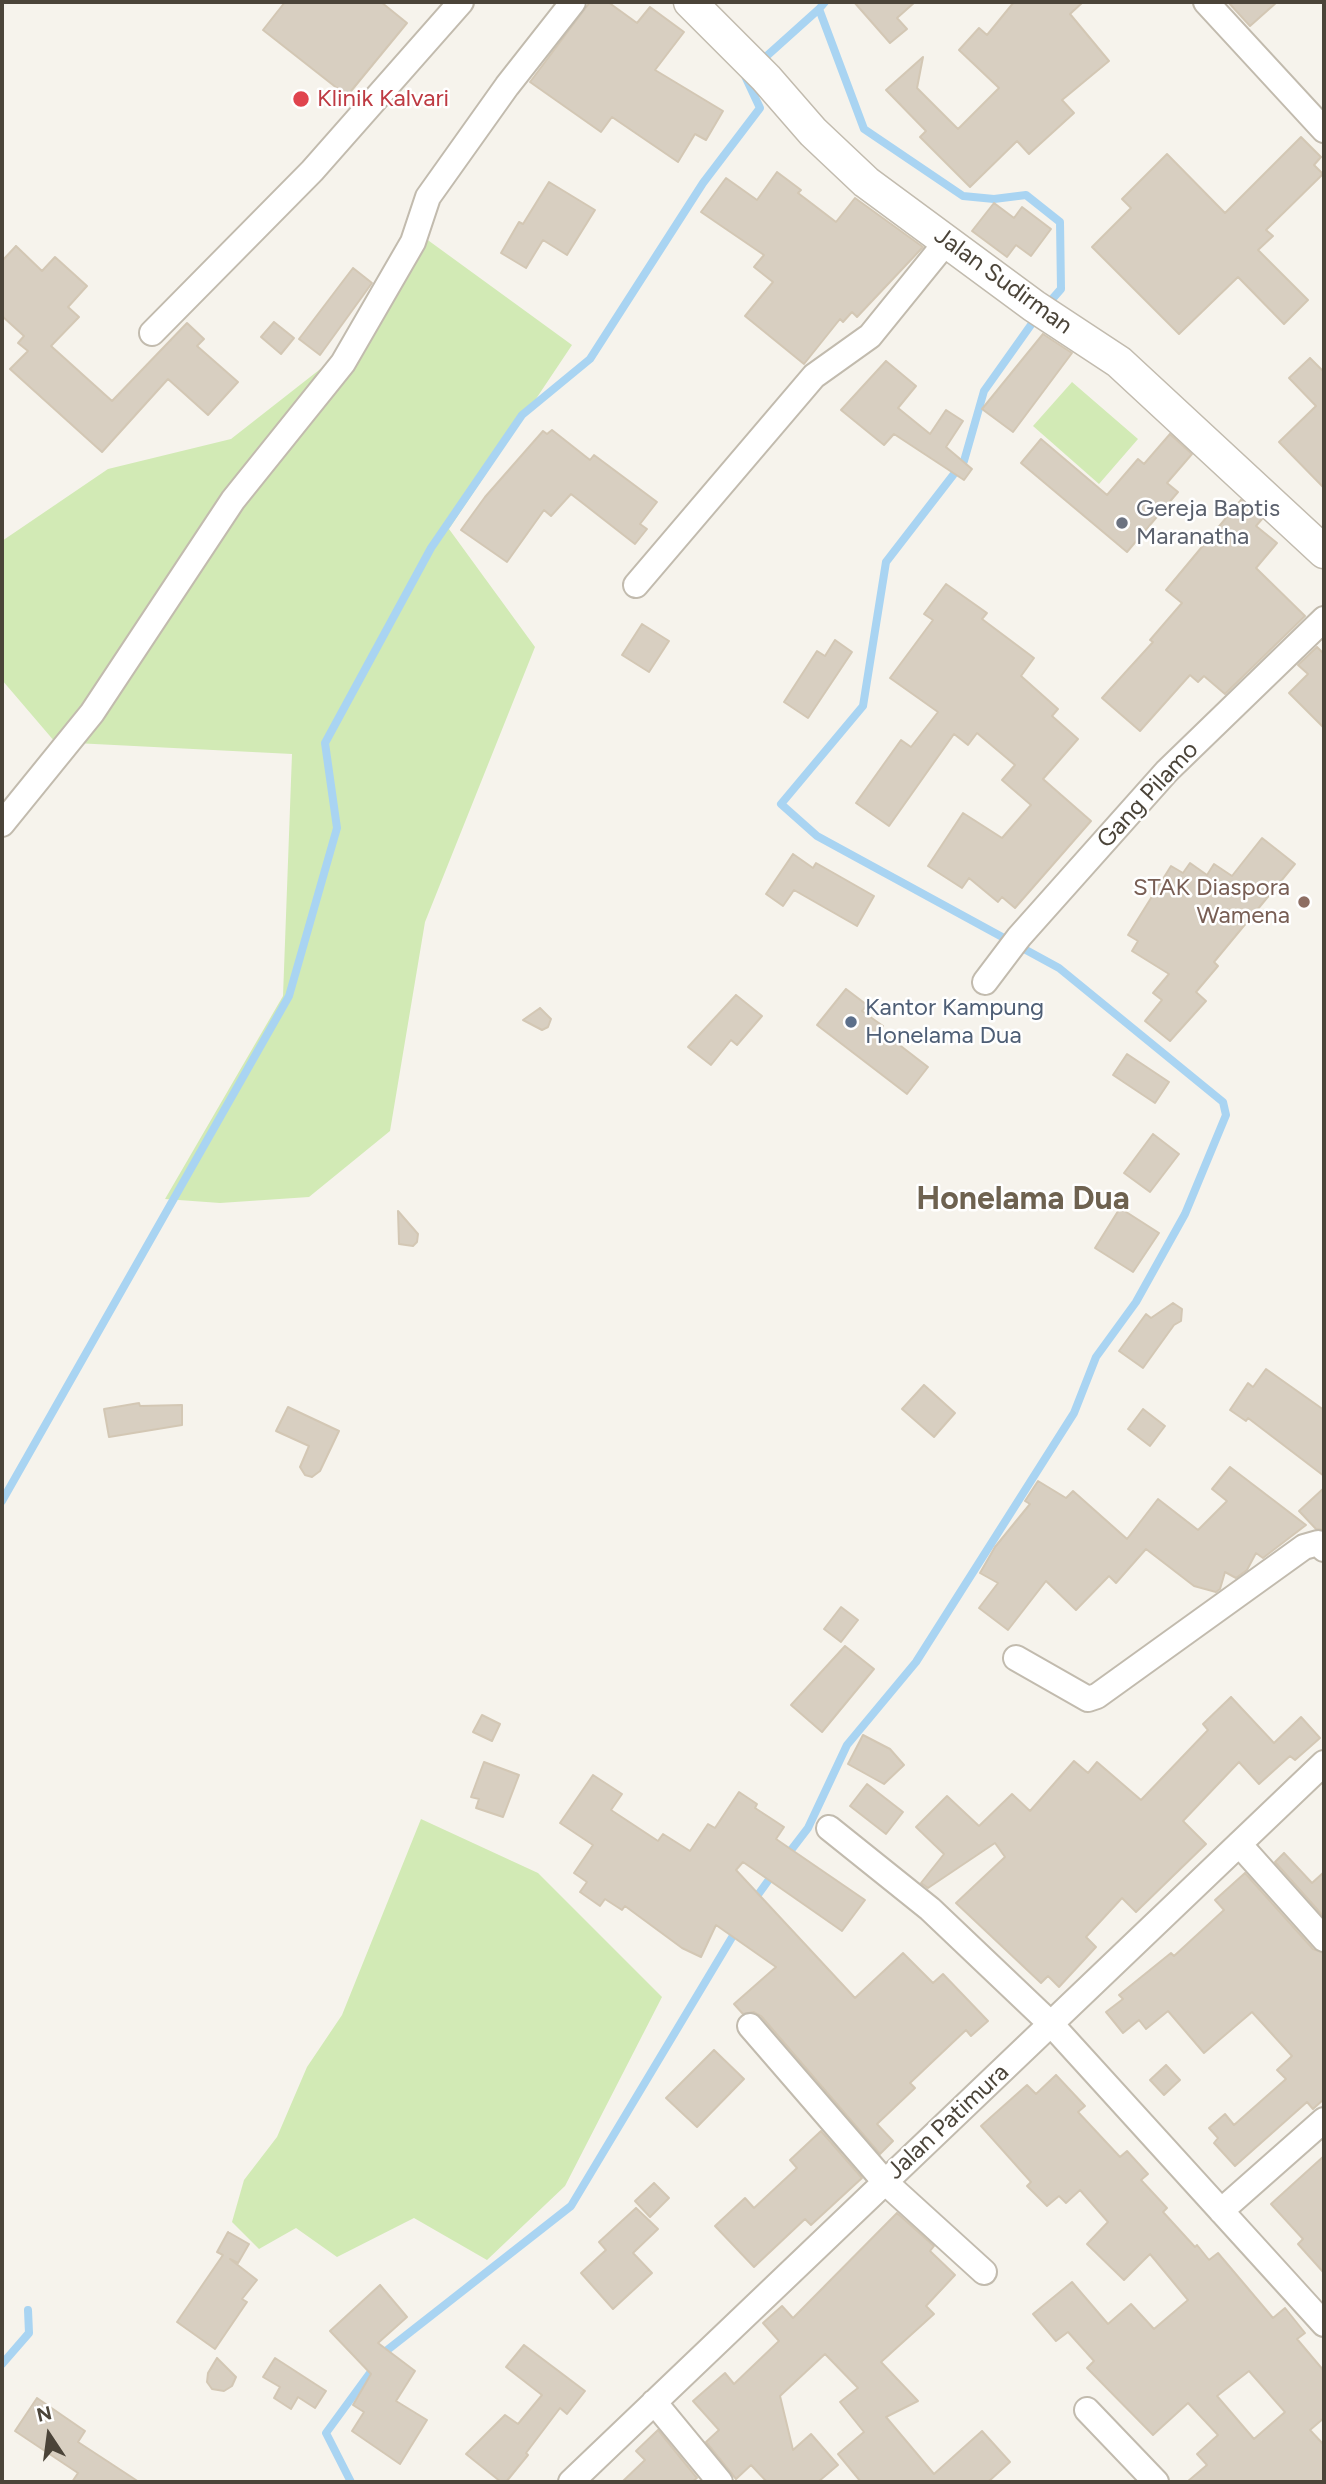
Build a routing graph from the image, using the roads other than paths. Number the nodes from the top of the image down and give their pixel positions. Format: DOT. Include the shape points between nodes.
graph roads {
  1 [pos="461,2"];
  2 [pos="573,2"];
  3 [pos="690,2"];
  4 [pos="1206,2"];
  5 [pos="1324,130"];
  6 [pos="947,241"];
  7 [pos="152,333"];
  8 [pos="1324,552"];
  9 [pos="636,585"];
  10 [pos="1324,619"];
  11 [pos="2,824"];
  12 [pos="985,982"];
  13 [pos="1324,1549"];
  14 [pos="1016,1658"];
  15 [pos="1324,1763"];
  16 [pos="829,1828"];
  17 [pos="1239,1844"];
  18 [pos="1324,1939"];
  19 [pos="750,2025"];
  20 [pos="1052,2025"];
  21 [pos="1324,2120"];
  22 [pos="885,2182"];
  23 [pos="1221,2211"];
  24 [pos="984,2272"];
  25 [pos="1324,2324"];
  26 [pos="654,2402"];
  27 [pos="1087,2410"];
  28 [pos="571,2482"];
  29 [pos="720,2482"];
  30 [pos="1156,2482"];
  1 -- 7 [label="street" via="312,171"];
  2 -- 11 [label="street" via="428,197 413,242 343,363 233,500 92,713"];
  3 -- 6 [label="street, Jalan Sudirman" via="866,182"];
  4 -- 5 [label="street"];
  6 -- 8 [label="street, Jalan Sudirman" via="1119,362"];
  6 -- 9 [label="street" via="870,336 814,376"];
  10 -- 12 [label="street, Gang Pilamo" via="1167,772 1014,943"];
  13 -- 14 [label="street" via="1318,1543 1304,1547 1097,1696 1088,1699"];
  15 -- 17 [label="street, Jalan Patimura"];
  16 -- 20 [label="street" via="930,1909"];
  17 -- 18 [label="street"];
  17 -- 20 [label="street, Jalan Patimura"];
  19 -- 22 [label="street"];
  20 -- 22 [label="street, Jalan Patimura"];
  20 -- 23 [label="street"];
  21 -- 23 [label="street"];
  22 -- 24 [label="street"];
  22 -- 26 [label="street, Jalan Patimura"];
  23 -- 25 [label="street"];
  26 -- 28 [label="street, Jalan Patimura"];
  26 -- 29 [label="street"];
  27 -- 30 [label="street"];
}
